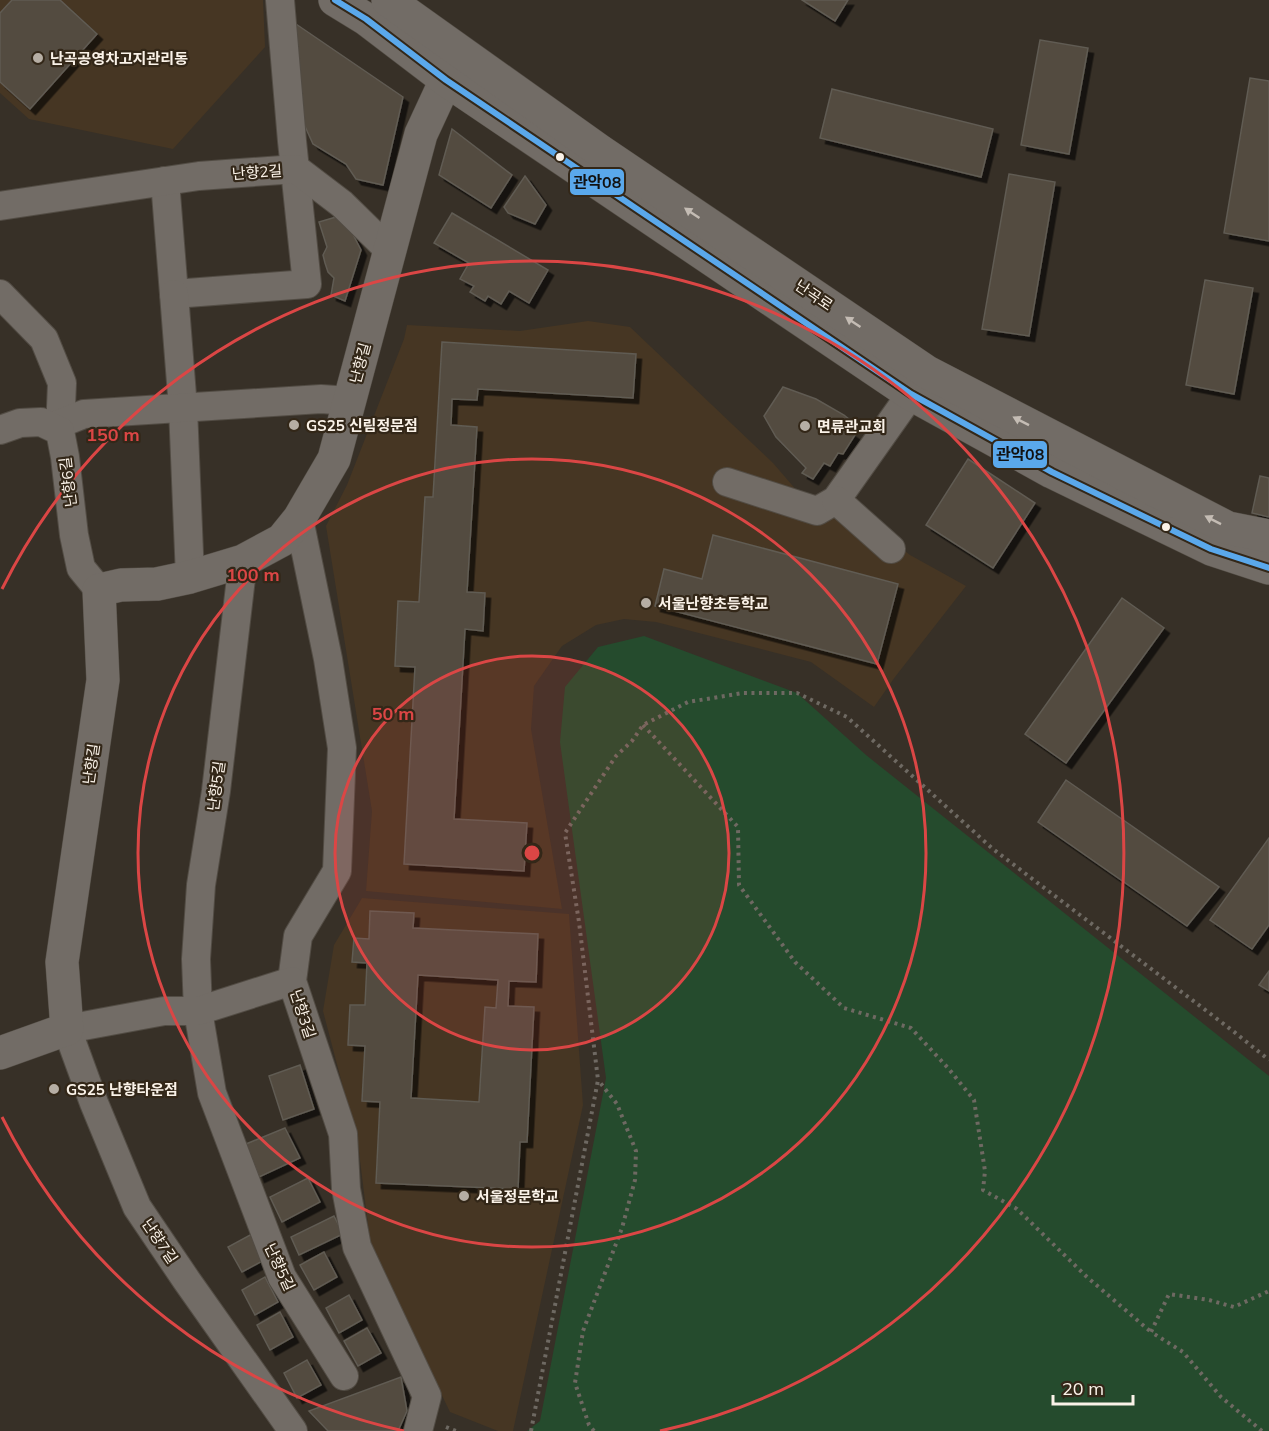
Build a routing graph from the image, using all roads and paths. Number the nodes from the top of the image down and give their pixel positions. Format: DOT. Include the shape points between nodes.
graph roads {
  1 [pos="280,0"];
  2 [pos="335,0"];
  3 [pos="381,6"];
  4 [pos="446,80"];
  5 [pos="296,169"];
  6 [pos="165,181"];
  7 [pos="0,206"];
  8 [pos="390,251"];
  9 [pos="0,294"];
  10 [pos="174,294"];
  11 [pos="911,394"];
  12 [pos="350,401"];
  13 [pos="183,408"];
  14 [pos="60,428"];
  15 [pos="0,430"];
  16 [pos="728,482"];
  17 [pos="836,500"];
  18 [pos="299,519"];
  19 [pos="1269,536"];
  20 [pos="891,549"];
  21 [pos="243,561"];
  22 [pos="1269,567"];
  23 [pos="190,577"];
  24 [pos="99,590"];
  25 [pos="643,725"];
  26 [pos="292,981"];
  27 [pos="198,1011"];
  28 [pos="67,1029"];
  29 [pos="0,1053"];
  30 [pos="1269,1060"];
  31 [pos="598,1080"];
  32 [pos="1269,1291"];
  33 [pos="1151,1332"];
  34 [pos="344,1376"];
  35 [pos="293,1431"];
  36 [pos="418,1431"];
  37 [pos="531,1431"];
  38 [pos="594,1431"];
  39 [pos="1262,1431"];
  1 -- 5 [label="street"];
  2 -- 3 [label="main road, 난곡로"];
  3 -- 4 [label="main road, 난곡로"];
  19 -- 3 [label="main road, 난곡로, one-way" via="1228,528 927,372"];
  4 -- 8 [label="main road, 난향길" via="421,134"];
  4 -- 11 [label="main road, 난곡로"];
  5 -- 6 [label="street, 난향2길"];
  5 -- 8 [label="street, 난향2길" via="342,204"];
  5 -- 10 [label="street" via="307,284"];
  6 -- 7 [label="street, 난향2길"];
  6 -- 10 [label="street"];
  8 -- 12 [label="main road, 난향길"];
  9 -- 14 [label="street, 난향6길" via="44,339 62,383"];
  10 -- 13 [label="street"];
  11 -- 17 [label="street"];
  11 -- 22 [label="main road, 난곡로" via="1063,478 1211,549"];
  12 -- 13 [label="street" via="321,399"];
  12 -- 18 [label="main road, 난향길" via="334,459"];
  13 -- 14 [label="street" via="84,414"];
  13 -- 23 [label="street"];
  14 -- 15 [label="street" via="41,422 20,423"];
  14 -- 24 [label="street, 난향6길" via="81,568"];
  16 -- 17 [label="street" via="817,512"];
  17 -- 20 [label="street"];
  18 -- 21 [label="main road, 난향길" via="282,540"];
  18 -- 26 [label="street, 난향3길" via="342,748 337,871 298,936"];
  21 -- 23 [label="main road, 난향길"];
  21 -- 27 [label="street, 난향5길" via="201,885 196,960"];
  23 -- 24 [label="main road, 난향길"];
  24 -- 28 [label="main road, 난향길" via="103,680 62,962"];
  25 -- 30 [label="path" via="687,702 743,693 797,693 847,717 993,849"];
  25 -- 31 [label="path" via="616,756 565,833"];
  25 -- 33 [label="path" via="738,827 739,885 795,962 844,1008 911,1028 974,1100 986,1171 983,1190 1017,1209"];
  26 -- 27 [label="street"];
  26 -- 36 [label="street, 난향3길" via="343,1134 346,1189 357,1247 427,1396"];
  27 -- 28 [label="street" via="164,1011"];
  27 -- 34 [label="street, 난향5길" via="212,1093 282,1277"];
  28 -- 29 [label="main road"];
  28 -- 35 [label="street, 난향7길" via="136,1207"];
  31 -- 37 [label="path"];
  31 -- 38 [label="path" via="617,1104 636,1151 635,1180 622,1228 583,1331 575,1383"];
  32 -- 33 [label="path" via="1234,1307 1169,1293"];
  33 -- 39 [label="path" via="1183,1352 1221,1397"];
}
